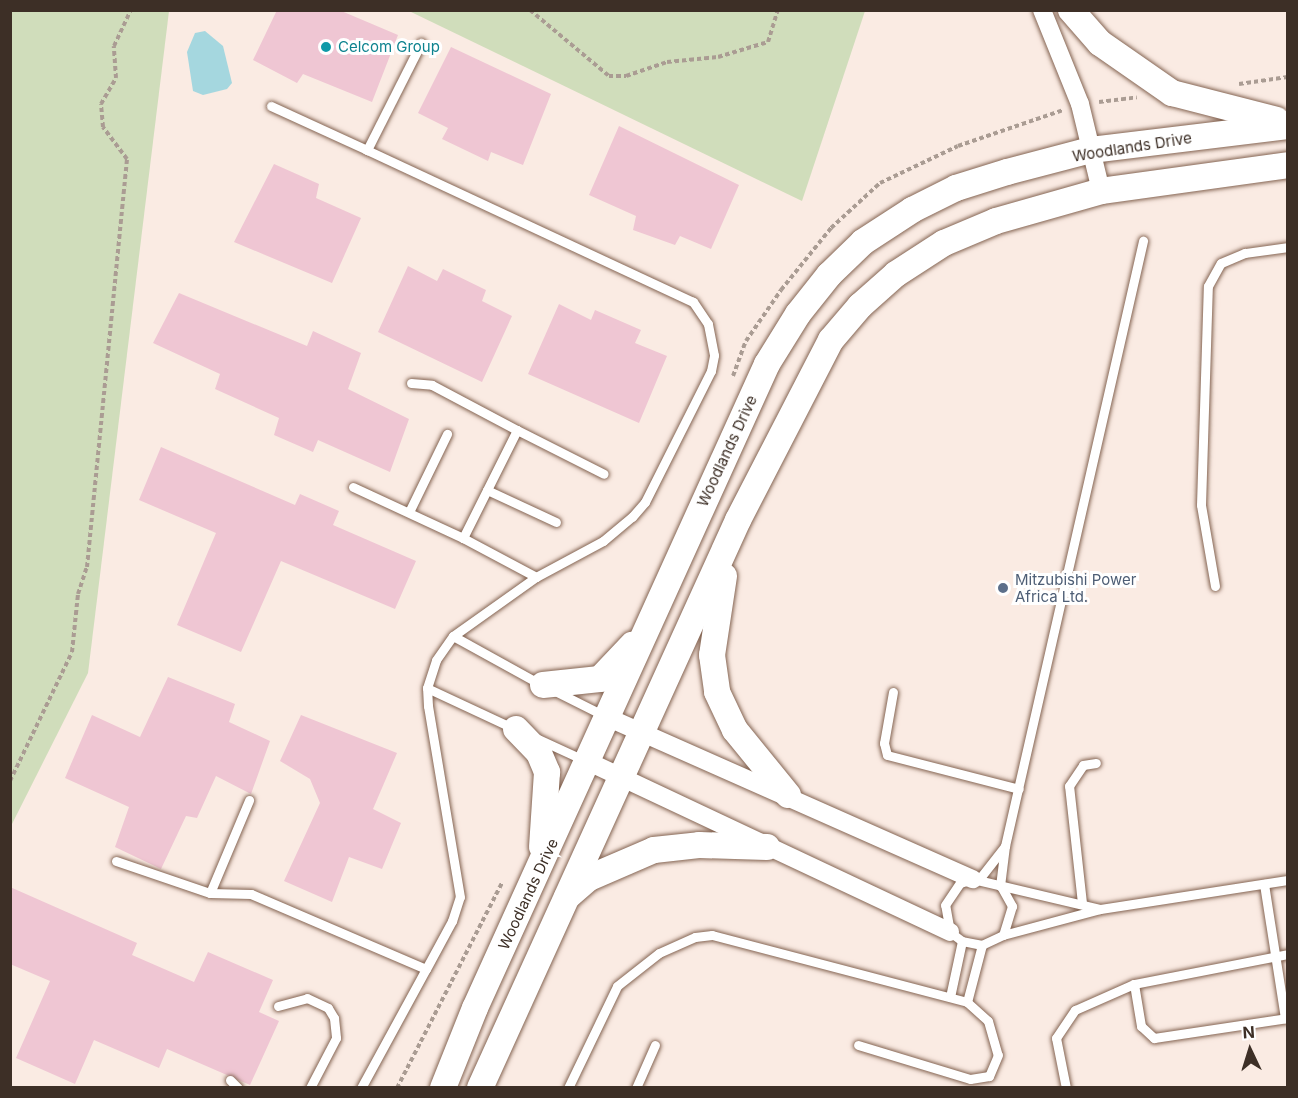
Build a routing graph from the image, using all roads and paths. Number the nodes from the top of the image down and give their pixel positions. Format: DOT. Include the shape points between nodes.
graph roads {
  1 [pos="131,10"];
  2 [pos="530,10"];
  3 [pos="778,10"];
  4 [pos="1042,10"];
  5 [pos="1071,10"];
  6 [pos="421,43"];
  7 [pos="271,106"];
  8 [pos="1287,124"];
  9 [pos="368,150"];
  10 [pos="1091,150"];
  11 [pos="1287,165"];
  12 [pos="1101,191"];
  13 [pos="1143,241"];
  14 [pos="1287,247"];
  15 [pos="411,383"];
  16 [pos="517,430"];
  17 [pos="447,434"];
  18 [pos="604,474"];
  19 [pos="353,487"];
  20 [pos="487,490"];
  21 [pos="409,512"];
  22 [pos="738,520"];
  23 [pos="556,522"];
  24 [pos="463,538"];
  25 [pos="536,577"];
  26 [pos="1215,586"];
  27 [pos="647,627"];
  28 [pos="453,636"];
  29 [pos="543,685"];
  30 [pos="428,688"];
  31 [pos="893,692"];
  32 [pos="609,718"];
  33 [pos="516,729"];
  34 [pos="640,732"];
  35 [pos="590,762"];
  36 [pos="1096,763"];
  37 [pos="620,775"];
  38 [pos="10,781"];
  39 [pos="1019,789"];
  40 [pos="788,795"];
  41 [pos="249,800"];
  42 [pos="1005,846"];
  43 [pos="767,847"];
  44 [pos="116,861"];
  45 [pos="539,871"];
  46 [pos="508,872"];
  47 [pos="976,878"];
  48 [pos="1287,880"];
  49 [pos="1264,884"];
  50 [pos="1001,887"];
  51 [pos="210,893"];
  52 [pos="562,901"];
  53 [pos="1082,903"];
  54 [pos="1100,909"];
  55 [pos="1003,935"];
  56 [pos="956,936"];
  57 [pos="982,945"];
  58 [pos="1287,954"];
  59 [pos="1275,956"];
  60 [pos="426,969"];
  61 [pos="1134,984"];
  62 [pos="950,997"];
  63 [pos="967,1002"];
  64 [pos="278,1006"];
  65 [pos="1286,1018"];
  66 [pos="655,1045"];
  67 [pos="858,1045"];
  68 [pos="310,1088"];
  69 [pos="361,1088"];
  70 [pos="397,1088"];
  71 [pos="443,1088"];
  72 [pos="480,1088"];
  73 [pos="568,1088"];
  74 [pos="636,1088"];
  75 [pos="1066,1088"];
  1 -- 38 [label="path" via="114,46 116,78 101,104 103,127 127,159 87,567 78,594 72,652"];
  2 -- 3 [label="path" via="609,76 626,76 667,62 718,57 768,42"];
  4 -- 10 [label="street" via="1080,104"];
  5 -- 8 [label="main road" via="1100,43 1172,93"];
  6 -- 9 [label="lane"];
  7 -- 9 [label="lane"];
  8 -- 10 [label="main road, Woodlands Drive"];
  9 -- 25 [label="lane" via="693,302 708,324 714,355 711,371 645,502 619,531"];
  10 -- 12 [label="street"];
  10 -- 27 [label="main road, Woodlands Drive" via="956,188 863,242 829,275 767,364"];
  11 -- 12 [label="main road"];
  12 -- 22 [label="main road" via="996,222 944,243 896,274 867,300 831,340"];
  13 -- 39 [label="lane"];
  14 -- 26 [label="lane" via="1245,253 1221,263 1208,286 1201,505"];
  15 -- 16 [label="lane" via="438,388"];
  16 -- 18 [label="lane"];
  16 -- 20 [label="lane"];
  17 -- 21 [label="lane"];
  19 -- 21 [label="lane"];
  20 -- 23 [label="lane"];
  20 -- 24 [label="lane"];
  21 -- 24 [label="lane"];
  22 -- 34 [label="main road"];
  22 -- 40 [label="main road" via="718,604 713,672 735,730"];
  24 -- 25 [label="lane"];
  25 -- 28 [label="lane"];
  27 -- 29 [label="main road" via="600,679"];
  27 -- 32 [label="main road, Woodlands Drive"];
  28 -- 29 [label="lane"];
  28 -- 30 [label="lane" via="436,660"];
  29 -- 32 [label="lane"];
  30 -- 33 [label="lane"];
  30 -- 60 [label="lane" via="459,897 452,921"];
  31 -- 39 [label="lane" via="884,743 887,755"];
  32 -- 34 [label="street"];
  32 -- 35 [label="main road, Woodlands Drive"];
  33 -- 35 [label="lane"];
  33 -- 45 [label="main road" via="538,753 547,772"];
  34 -- 37 [label="main road"];
  34 -- 40 [label="street"];
  35 -- 37 [label="street"];
  35 -- 45 [label="main road, Woodlands Drive"];
  36 -- 53 [label="lane" via="1083,765 1069,786"];
  37 -- 43 [label="street"];
  37 -- 52 [label="main road"];
  39 -- 42 [label="lane"];
  40 -- 47 [label="street"];
  41 -- 51 [label="lane"];
  42 -- 47 [label="lane"];
  42 -- 50 [label="lane"];
  43 -- 52 [label="main road" via="699,845 654,850 589,878"];
  43 -- 56 [label="street"];
  44 -- 51 [label="lane"];
  45 -- 71 [label="main road, Woodlands Drive"];
  46 -- 70 [label="path"];
  47 -- 50 [label="lane"];
  47 -- 56 [label="lane" via="960,883 945,905"];
  48 -- 49 [label="lane"];
  49 -- 54 [label="lane"];
  49 -- 59 [label="lane"];
  50 -- 53 [label="lane"];
  50 -- 55 [label="lane" via="1012,906"];
  51 -- 60 [label="lane" via="251,894"];
  52 -- 72 [label="main road"];
  53 -- 54 [label="lane"];
  54 -- 55 [label="lane"];
  55 -- 57 [label="lane"];
  56 -- 57 [label="lane"];
  56 -- 62 [label="lane"];
  57 -- 63 [label="lane"];
  58 -- 59 [label="lane"];
  59 -- 61 [label="lane"];
  59 -- 65 [label="lane"];
  60 -- 69 [label="lane"];
  61 -- 65 [label="lane" via="1141,1026 1154,1038"];
  61 -- 75 [label="lane" via="1101,996 1062,1024 1056,1038"];
  62 -- 63 [label="lane"];
  62 -- 73 [label="lane" via="712,935 695,937 659,953 617,986"];
  63 -- 67 [label="lane" via="993,1031 997,1062 982,1079"];
  64 -- 68 [label="lane" via="307,998 328,1008 334,1018 336,1038"];
  66 -- 74 [label="lane"];
}
